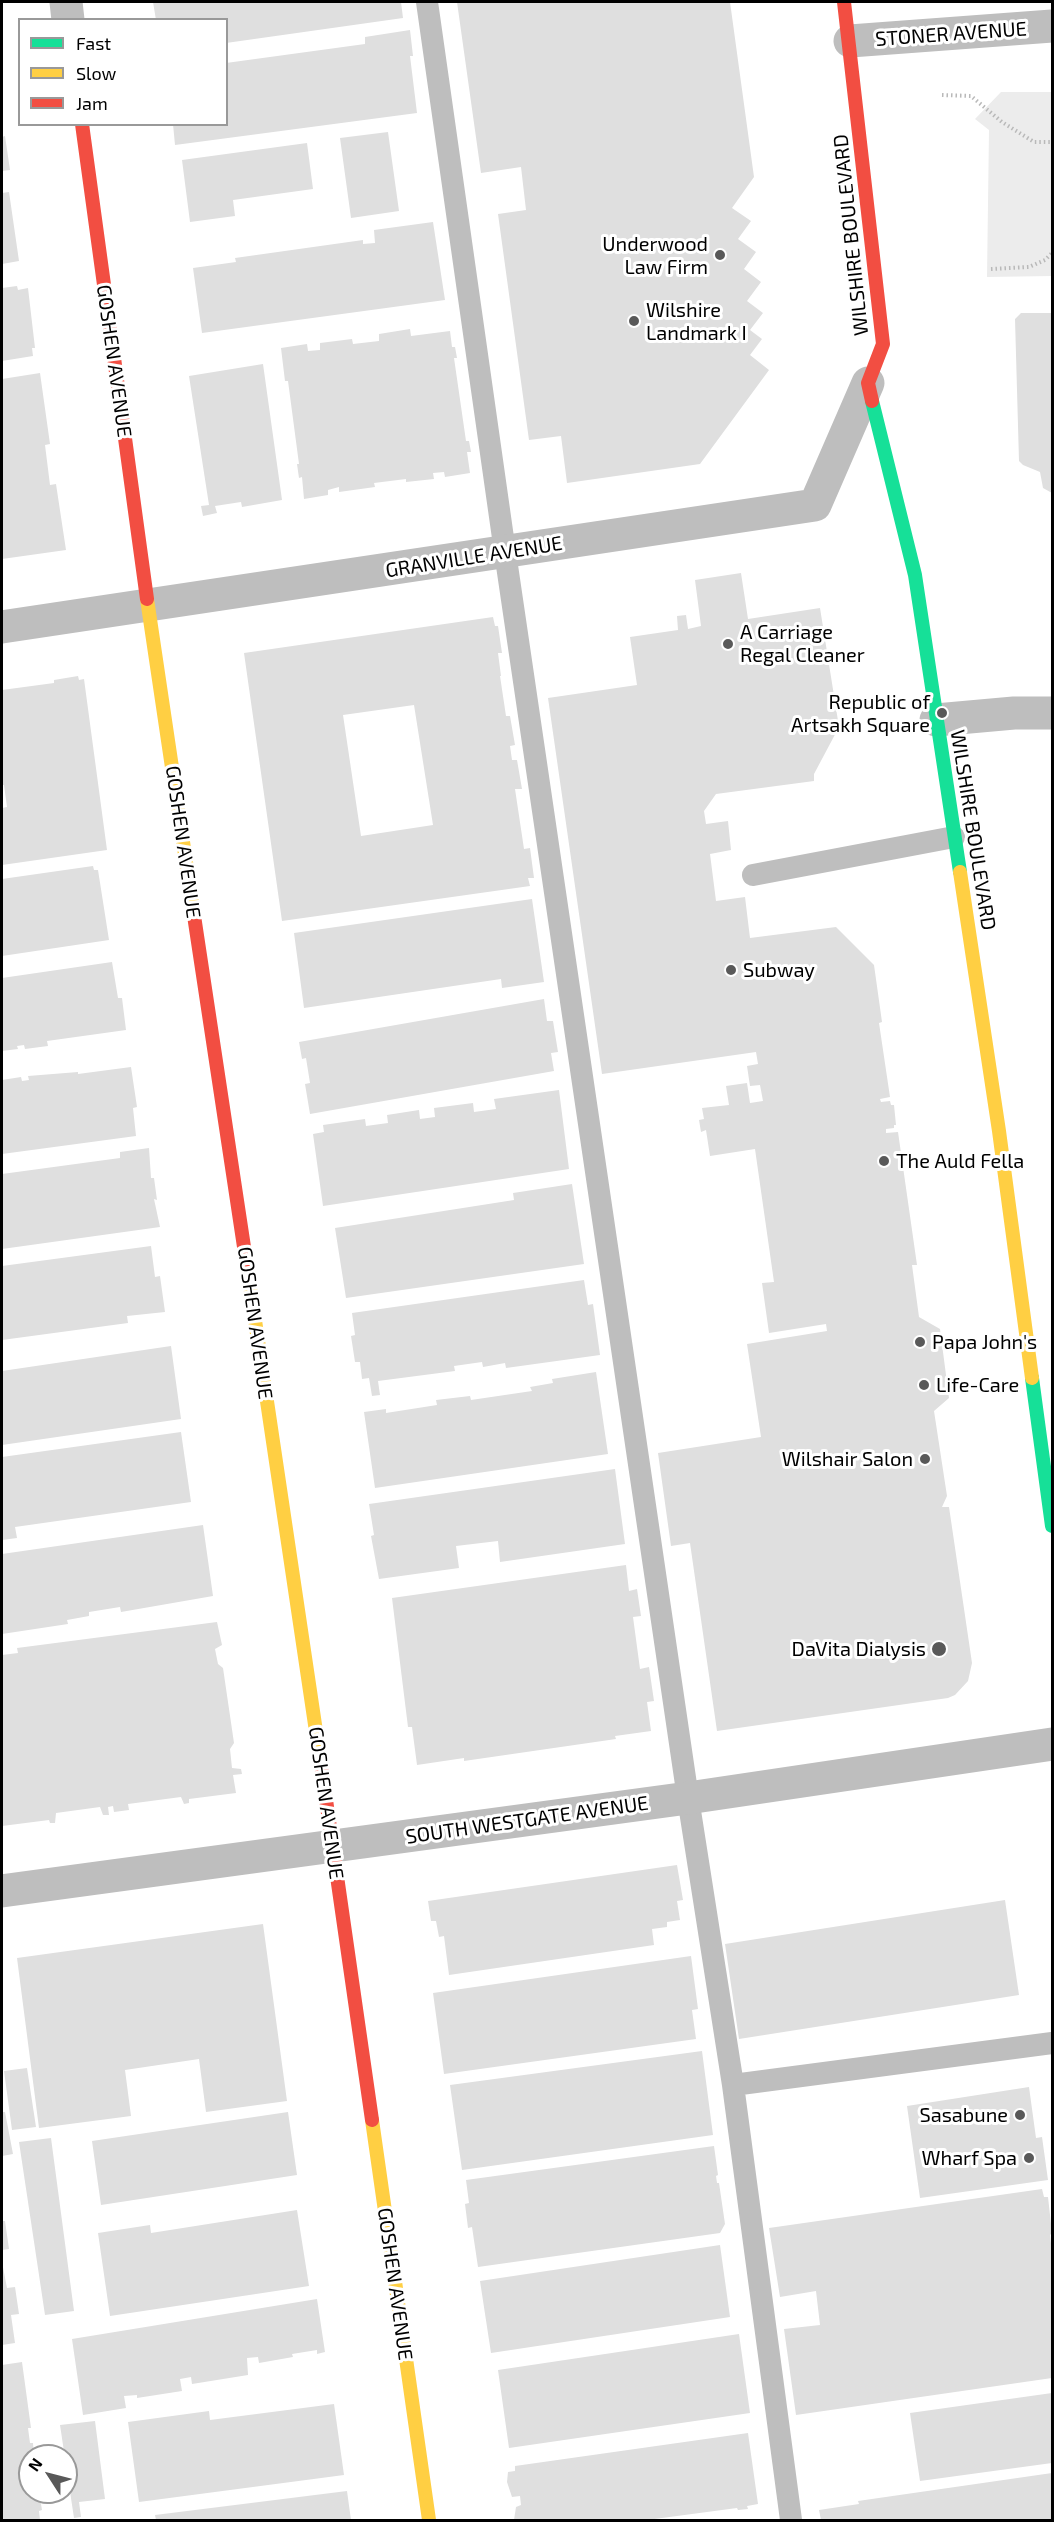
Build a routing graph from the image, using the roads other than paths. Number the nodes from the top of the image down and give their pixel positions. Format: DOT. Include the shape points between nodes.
graph roads {
  1 [pos="66,2"];
  2 [pos="427,2"];
  3 [pos="844,2"];
  4 [pos="68,18"];
  5 [pos="1053,26"];
  6 [pos="850,41"];
  7 [pos="82,126"];
  8 [pos="868,383"];
  9 [pos="505,552"];
  10 [pos="148,606"];
  11 [pos="2,627"];
  12 [pos="1053,713"];
  13 [pos="936,720"];
  14 [pos="954,837"];
  15 [pos="753,875"];
  16 [pos="1043,1383"];
  17 [pos="1053,1526"];
  18 [pos="1053,1744"];
  19 [pos="688,1797"];
  20 [pos="333,1846"];
  21 [pos="2,1891"];
  22 [pos="1053,2043"];
  23 [pos="733,2085"];
  24 [pos="429,2520"];
  25 [pos="791,2520"];
  1 -- 4 [label="street"];
  2 -- 9 [label="lane"];
  3 -- 6 [label="street, WILSHIRE BOULEVARD"];
  5 -- 6 [label="street, STONER AVENUE"];
  6 -- 8 [label="street, WILSHIRE BOULEVARD" via="883,344"];
  7 -- 10 [label="street, GOSHEN AVENUE"];
  8 -- 9 [label="street, GRANVILLE AVENUE" via="815,505"];
  8 -- 13 [label="street, WILSHIRE BOULEVARD" via="915,575"];
  9 -- 10 [label="street, GRANVILLE AVENUE"];
  9 -- 19 [label="lane"];
  10 -- 11 [label="street, GRANVILLE AVENUE"];
  10 -- 20 [label="street, GOSHEN AVENUE"];
  12 -- 13 [label="street"];
  13 -- 14 [label="street, WILSHIRE BOULEVARD"];
  14 -- 15 [label="lane"];
  14 -- 16 [label="street, WILSHIRE BOULEVARD"];
  16 -- 17 [label="street, WILSHIRE BOULEVARD"];
  18 -- 19 [label="street, SOUTH WESTGATE AVENUE"];
  19 -- 20 [label="street, SOUTH WESTGATE AVENUE"];
  19 -- 23 [label="lane"];
  20 -- 21 [label="street, SOUTH WESTGATE AVENUE"];
  20 -- 24 [label="street, GOSHEN AVENUE"];
  22 -- 23 [label="lane"];
  23 -- 25 [label="lane"];
}
